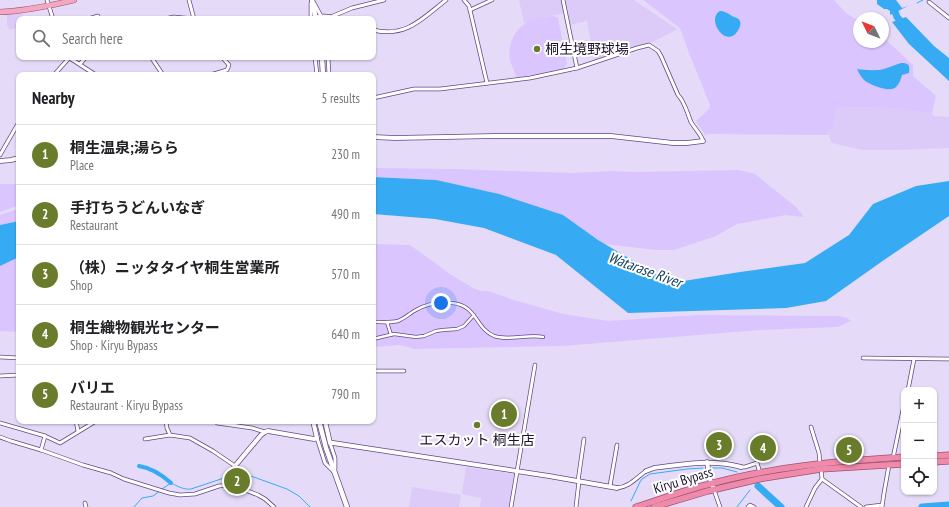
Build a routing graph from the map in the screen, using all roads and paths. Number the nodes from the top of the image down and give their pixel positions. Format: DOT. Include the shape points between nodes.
graph roads {
  1 [pos="47,0"];
  2 [pos="74,0"];
  3 [pos="189,0"];
  4 [pos="312,0"];
  5 [pos="384,0"];
  6 [pos="446,0"];
  7 [pos="464,0"];
  8 [pos="492,0"];
  9 [pos="563,0"];
  10 [pos="929,2"];
  11 [pos="49,6"];
  12 [pos="470,10"];
  13 [pos="0,12"];
  14 [pos="52,16"];
  15 [pos="193,16"];
  16 [pos="313,16"];
  17 [pos="321,16"];
  18 [pos="333,16"];
  19 [pos="949,18"];
  20 [pos="376,31"];
  21 [pos="66,60"];
  22 [pos="72,60"];
  23 [pos="83,60"];
  24 [pos="153,60"];
  25 [pos="224,60"];
  26 [pos="315,60"];
  27 [pos="322,60"];
  28 [pos="328,60"];
  29 [pos="80,64"];
  30 [pos="577,68"];
  31 [pos="56,72"];
  32 [pos="92,72"];
  33 [pos="161,72"];
  34 [pos="224,72"];
  35 [pos="317,72"];
  36 [pos="323,72"];
  37 [pos="329,72"];
  38 [pos="487,83"];
  39 [pos="376,97"];
  40 [pos="16,127"];
  41 [pos="376,137"];
  42 [pos="704,141"];
  43 [pos="0,155"];
  44 [pos="16,159"];
  45 [pos="0,161"];
  46 [pos="474,315"];
  47 [pos="376,322"];
  48 [pos="387,322"];
  49 [pos="391,335"];
  50 [pos="376,338"];
  51 [pos="543,338"];
  52 [pos="0,357"];
  53 [pos="16,358"];
  54 [pos="863,358"];
  55 [pos="914,359"];
  56 [pos="949,359"];
  57 [pos="535,365"];
  58 [pos="404,370"];
  59 [pos="376,371"];
  60 [pos="16,375"];
  61 [pos="0,376"];
  62 [pos="909,387"];
  63 [pos="901,419"];
  64 [pos="0,423"];
  65 [pos="77,424"];
  66 [pos="91,424"];
  67 [pos="166,424"];
  68 [pos="224,424"];
  69 [pos="314,424"];
  70 [pos="320,424"];
  71 [pos="326,424"];
  72 [pos="811,427"];
  73 [pos="78,431"];
  74 [pos="265,432"];
  75 [pos="170,435"];
  76 [pos="45,436"];
  77 [pos="0,437"];
  78 [pos="317,438"];
  79 [pos="145,439"];
  80 [pos="584,439"];
  81 [pos="330,443"];
  82 [pos="616,445"];
  83 [pos="40,450"];
  84 [pos="949,455"];
  85 [pos="937,456"];
  86 [pos="901,457"];
  87 [pos="893,458"];
  88 [pos="708,462"];
  89 [pos="937,462"];
  90 [pos="949,462"];
  91 [pos="901,464"];
  92 [pos="889,465"];
  93 [pos="235,466"];
  94 [pos="820,466"];
  95 [pos="741,467"];
  96 [pos="517,470"];
  97 [pos="646,471"];
  98 [pos="334,472"];
  99 [pos="231,473"];
  100 [pos="760,473"];
  101 [pos="822,479"];
  102 [pos="579,481"];
  103 [pos="712,483"];
  104 [pos="610,486"];
  105 [pos="617,488"];
  106 [pos="714,490"];
  107 [pos="756,506"];
  108 [pos="882,506"];
  109 [pos="274,507"];
  110 [pos="347,507"];
  111 [pos="511,507"];
  112 [pos="576,507"];
  113 [pos="636,507"];
  114 [pos="654,507"];
  115 [pos="720,507"];
  116 [pos="748,507"];
  117 [pos="806,507"];
  118 [pos="861,507"];
  119 [pos="866,507"];
  1 -- 11 [label="street"];
  2 -- 11 [label="main road"];
  3 -- 15 [label="street"];
  4 -- 16 [label="main road"];
  4 -- 17 [label="street"];
  5 -- 18 [label="street"];
  6 -- 20 [label="street" via="408,28"];
  7 -- 12 [label="street"];
  8 -- 12 [label="street"];
  9 -- 30 [label="street"];
  10 -- 19 [label="street"];
  11 -- 13 [label="main road"];
  11 -- 14 [label="street"];
  12 -- 38 [label="street"];
  21 -- 31 [label="street"];
  22 -- 29 [label="street"];
  23 -- 29 [label="street"];
  24 -- 33 [label="street"];
  25 -- 34 [label="street" via="228,65"];
  26 -- 35 [label="street"];
  27 -- 36 [label="main road"];
  28 -- 37 [label="street"];
  29 -- 32 [label="street"];
  30 -- 38 [label="street"];
  30 -- 42 [label="street" via="649,45 661,56 678,95 682,98 692,122"];
  38 -- 39 [label="street" via="440,89 414,89"];
  40 -- 43 [label="street"];
  41 -- 42 [label="street" via="610,136 673,143"];
  44 -- 45 [label="street"];
  46 -- 48 [label="street" via="460,304 437,304 417,309 396,322"];
  46 -- 49 [label="street" via="464,326 457,329 436,331 416,337"];
  46 -- 51 [label="street" via="482,327 495,336"];
  47 -- 48 [label="street"];
  48 -- 49 [label="street"];
  49 -- 50 [label="street"];
  52 -- 53 [label="street"];
  54 -- 55 [label="street"];
  55 -- 56 [label="street"];
  55 -- 62 [label="street"];
  57 -- 96 [label="street"];
  58 -- 59 [label="street"];
  60 -- 61 [label="street"];
  63 -- 87 [label="street"];
  64 -- 76 [label="street"];
  65 -- 73 [label="street"];
  66 -- 73 [label="street"];
  67 -- 75 [label="street"];
  68 -- 74 [label="street"];
  69 -- 78 [label="street"];
  70 -- 98 [label="main road"];
  71 -- 81 [label="street"];
  72 -- 94 [label="street"];
  73 -- 76 [label="street" via="60,443"];
  74 -- 78 [label="street"];
  74 -- 93 [label="street"];
  75 -- 79 [label="street"];
  75 -- 93 [label="street" via="194,439"];
  76 -- 83 [label="street"];
  77 -- 83 [label="street"];
  78 -- 98 [label="street" via="325,463"];
  80 -- 102 [label="street"];
  81 -- 96 [label="street"];
  81 -- 98 [label="street" via="335,458"];
  82 -- 104 [label="street"];
  83 -- 109 [label="street" via="169,493 195,494 230,485 258,495"];
  84 -- 85 [label="highway"];
  86 -- 87 [label="highway, Kiryu Bypass"];
  87 -- 94 [label="highway, Kiryu Bypass" via="841,461"];
  88 -- 95 [label="street"];
  88 -- 97 [label="street"];
  88 -- 103 [label="street"];
  89 -- 90 [label="highway"];
  91 -- 92 [label="highway, Kiryu Bypass"];
  92 -- 94 [label="highway, Kiryu Bypass"];
  92 -- 108 [label="street"];
  93 -- 99 [label="street"];
  94 -- 100 [label="highway, Kiryu Bypass"];
  94 -- 101 [label="street"];
  94 -- 106 [label="highway, Kiryu Bypass"];
  95 -- 100 [label="street" via="757,463"];
  96 -- 102 [label="street"];
  96 -- 111 [label="street"];
  97 -- 105 [label="street" via="622,488"];
  98 -- 110 [label="main road"];
  100 -- 103 [label="highway, Kiryu Bypass"];
  101 -- 117 [label="street"];
  101 -- 118 [label="street"];
  102 -- 104 [label="street"];
  102 -- 112 [label="street"];
  103 -- 106 [label="street"];
  103 -- 113 [label="highway, Kiryu Bypass"];
  104 -- 105 [label="street"];
  106 -- 114 [label="highway, Kiryu Bypass"];
  106 -- 115 [label="street"];
  107 -- 116 [label="street"];
  108 -- 119 [label="street"];
}
